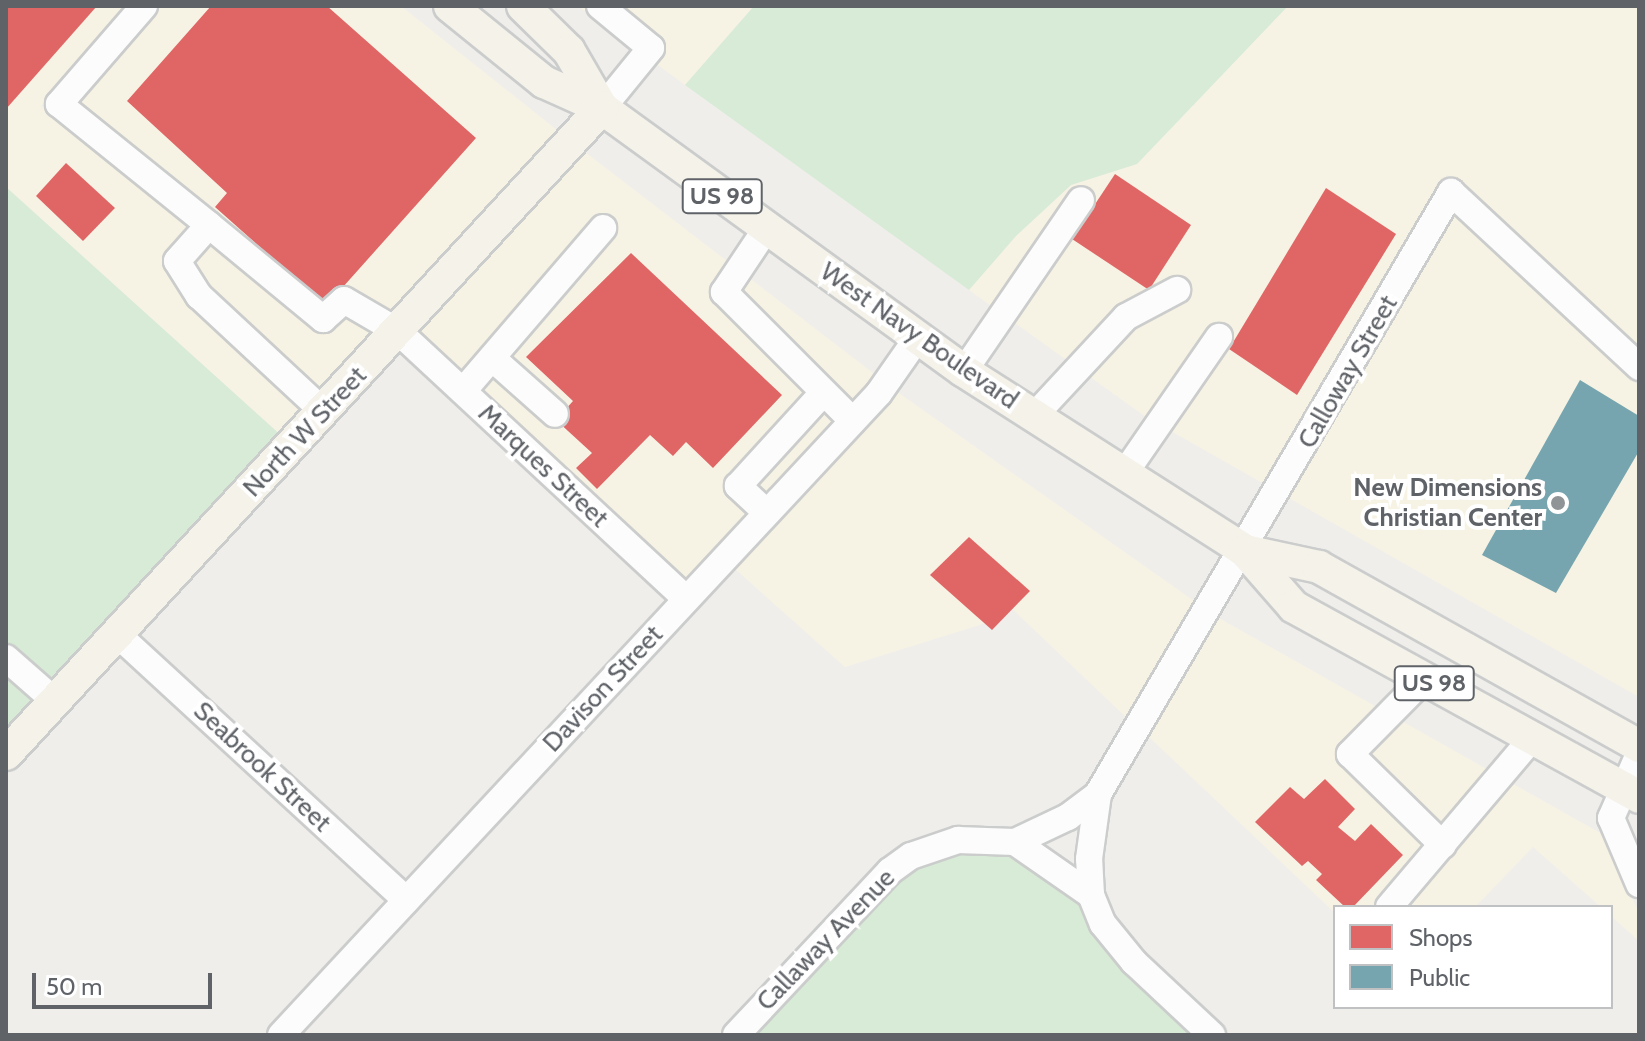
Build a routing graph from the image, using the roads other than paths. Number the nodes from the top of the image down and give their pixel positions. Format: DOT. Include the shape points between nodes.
graph roads {
  1 [pos="144,6"];
  2 [pos="450,6"];
  3 [pos="600,6"];
  4 [pos="526,7"];
  5 [pos="602,108"];
  6 [pos="1081,200"];
  7 [pos="209,225"];
  8 [pos="603,228"];
  9 [pos="766,229"];
  10 [pos="1177,290"];
  11 [pos="399,332"];
  12 [pos="918,337"];
  13 [pos="1219,337"];
  14 [pos="492,358"];
  15 [pos="1639,367"];
  16 [pos="964,371"];
  17 [pos="463,391"];
  18 [pos="823,393"];
  19 [pos="324,412"];
  20 [pos="555,414"];
  21 [pos="1034,416"];
  22 [pos="853,421"];
  23 [pos="1124,474"];
  24 [pos="767,513"];
  25 [pos="1245,551"];
  26 [pos="686,599"];
  27 [pos="117,634"];
  28 [pos="7,655"];
  29 [pos="1425,678"];
  30 [pos="55,701"];
  31 [pos="1533,737"];
  32 [pos="1639,746"];
  33 [pos="6,754"];
  34 [pos="1639,754"];
  35 [pos="1630,792"];
  36 [pos="1098,794"];
  37 [pos="1015,842"];
  38 [pos="1443,845"];
  39 [pos="1639,884"];
  40 [pos="1091,895"];
  41 [pos="406,900"];
  42 [pos="1391,905"];
  43 [pos="281,1035"];
  44 [pos="736,1035"];
  45 [pos="1212,1035"];
  1 -- 7 [label="street" via="59,104"];
  2 -- 5 [label="main road, West Navy Boulevard / US 98" via="544,82"];
  3 -- 5 [label="street" via="651,48"];
  4 -- 5 [label="main road, West Navy Boulevard / US 98" via="569,51"];
  5 -- 9 [label="main road, West Navy Boulevard / US 98"];
  5 -- 11 [label="main road, North W Street"];
  6 -- 16 [label="street"];
  7 -- 11 [label="street, Marques Street" via="323,319 344,300"];
  7 -- 19 [label="street" via="177,261 199,296"];
  8 -- 14 [label="street"];
  9 -- 12 [label="main road, West Navy Boulevard / US 98"];
  9 -- 18 [label="street" via="724,292"];
  10 -- 21 [label="street" via="1126,317"];
  11 -- 17 [label="street, Marques Street"];
  11 -- 19 [label="main road, North W Street"];
  12 -- 16 [label="main road, West Navy Boulevard / US 98"];
  12 -- 22 [label="street, Davison Street" via="897,371"];
  13 -- 23 [label="street"];
  14 -- 17 [label="street"];
  14 -- 20 [label="street"];
  15 -- 25 [label="street, Calloway Street" via="1451,192"];
  16 -- 21 [label="main road, West Navy Boulevard / US 98"];
  17 -- 26 [label="street, Marques Street"];
  18 -- 22 [label="street"];
  18 -- 24 [label="street" via="738,486"];
  19 -- 27 [label="main road, North W Street"];
  21 -- 23 [label="main road, West Navy Boulevard / US 98"];
  22 -- 24 [label="street, Davison Street"];
  23 -- 25 [label="main road, West Navy Boulevard / US 98"];
  24 -- 26 [label="street, Davison Street"];
  25 -- 29 [label="main road, West Navy Boulevard / US 98" via="1294,607"];
  25 -- 32 [label="main road, West Navy Boulevard / US 98" via="1319,567"];
  25 -- 36 [label="street, Callaway Avenue"];
  26 -- 41 [label="street, Davison Street"];
  27 -- 30 [label="main road, North W Street"];
  27 -- 41 [label="street, Seabrook Street"];
  28 -- 30 [label="street"];
  29 -- 31 [label="main road, West Navy Boulevard / US 98"];
  29 -- 38 [label="street" via="1350,754"];
  30 -- 33 [label="main road, North W Street"];
  31 -- 35 [label="main road, West Navy Boulevard / US 98"];
  31 -- 38 [label="street"];
  34 -- 35 [label="street"];
  35 -- 39 [label="street" via="1611,818"];
  36 -- 37 [label="street, Callaway Avenue" via="1068,817"];
  36 -- 40 [label="street, Callaway Avenue" via="1089,859"];
  37 -- 40 [label="street"];
  37 -- 44 [label="street, Callaway Avenue" via="958,840 911,856 890,871"];
  38 -- 42 [label="street"];
  40 -- 45 [label="street" via="1103,924 1134,962"];
  41 -- 43 [label="street, Davison Street"];
}
